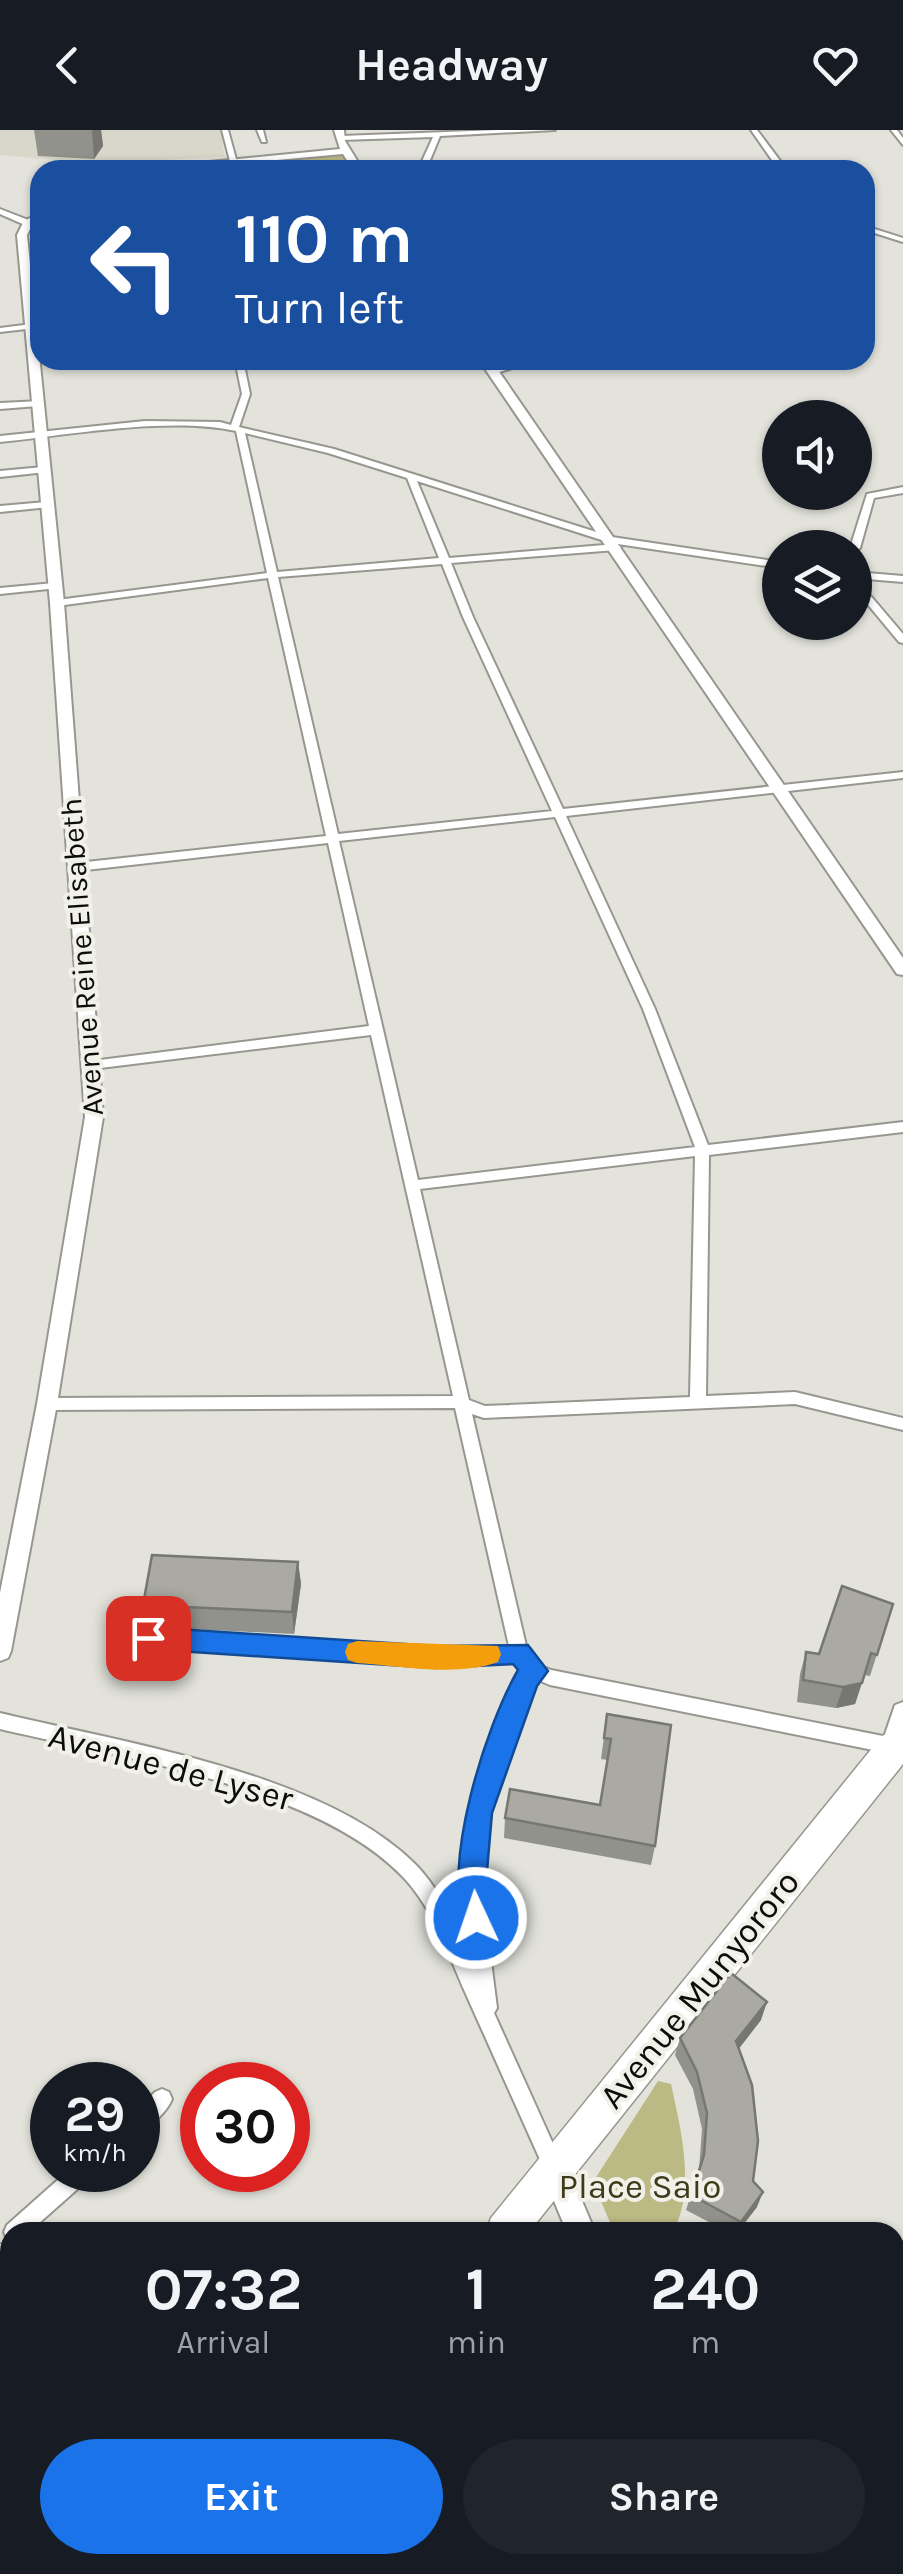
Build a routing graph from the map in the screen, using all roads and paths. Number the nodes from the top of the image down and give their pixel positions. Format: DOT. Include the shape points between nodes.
graph roads {
  1 [pos="224,130"];
  2 [pos="260,130"];
  3 [pos="547,130"];
  4 [pos="754,130"];
  5 [pos="894,130"];
  6 [pos="501,131"];
  7 [pos="464,132"];
  8 [pos="437,135"];
  9 [pos="341,140"];
  10 [pos="264,141"];
  11 [pos="903,143"];
  12 [pos="234,160"];
  13 [pos="242,160"];
  14 [pos="426,160"];
  15 [pos="776,160"];
  16 [pos="0,211"];
  17 [pos="28,222"];
  18 [pos="875,227"];
  19 [pos="903,227"];
  20 [pos="875,230"];
  21 [pos="903,240"];
  22 [pos="30,295"];
  23 [pos="0,330"];
  24 [pos="30,333"];
  25 [pos="37,370"];
  26 [pos="241,370"];
  27 [pos="492,370"];
  28 [pos="38,403"];
  29 [pos="0,406"];
  30 [pos="237,430"];
  31 [pos="42,436"];
  32 [pos="0,439"];
  33 [pos="44,470"];
  34 [pos="0,474"];
  35 [pos="411,478"];
  36 [pos="903,490"];
  37 [pos="46,505"];
  38 [pos="0,509"];
  39 [pos="860,530"];
  40 [pos="613,543"];
  41 [pos="444,561"];
  42 [pos="762,564"];
  43 [pos="271,575"];
  44 [pos="903,579"];
  45 [pos="872,580"];
  46 [pos="0,591"];
  47 [pos="55,594"];
  48 [pos="872,601"];
  49 [pos="903,640"];
  50 [pos="903,775"];
  51 [pos="779,788"];
  52 [pos="560,811"];
  53 [pos="332,839"];
  54 [pos="77,867"];
  55 [pos="903,970"];
  56 [pos="374,1030"];
  57 [pos="92,1066"];
  58 [pos="903,1127"];
  59 [pos="702,1148"];
  60 [pos="415,1186"];
  61 [pos="458,1402"];
  62 [pos="698,1402"];
  63 [pos="47,1404"];
  64 [pos="903,1424"];
  65 [pos="148,1638"];
  66 [pos="0,1652"];
  67 [pos="519,1652"];
  68 [pos="536,1671"];
  69 [pos="903,1712"];
  70 [pos="0,1722"];
  71 [pos="898,1748"];
  72 [pos="489,2023"];
  73 [pos="555,2170"];
  74 [pos="59,2192"];
  75 [pos="26,2222"];
  76 [pos="513,2222"];
  77 [pos="577,2222"];
  1 -- 12 [label="street"];
  2 -- 10 [label="street"];
  3 -- 6 [label="street"];
  4 -- 15 [label="street"];
  5 -- 11 [label="street"];
  6 -- 7 [label="street"];
  7 -- 8 [label="street"];
  8 -- 9 [label="street"];
  8 -- 14 [label="street"];
  9 -- 13 [label="street" via="325,150"];
  16 -- 17 [label="street"];
  17 -- 22 [label="street, Avenue Reine Elisabeth" via="22,235"];
  18 -- 19 [label="street"];
  20 -- 21 [label="street"];
  23 -- 24 [label="street"];
  25 -- 28 [label="street, Avenue Reine Elisabeth"];
  26 -- 30 [label="street" via="246,394"];
  27 -- 40 [label="street"];
  28 -- 29 [label="street"];
  28 -- 31 [label="street, Avenue Reine Elisabeth"];
  30 -- 31 [label="street" via="146,424"];
  30 -- 35 [label="street"];
  30 -- 43 [label="street"];
  31 -- 32 [label="street"];
  31 -- 33 [label="street, Avenue Reine Elisabeth"];
  33 -- 34 [label="street"];
  33 -- 37 [label="street, Avenue Reine Elisabeth"];
  35 -- 40 [label="street"];
  35 -- 41 [label="street"];
  36 -- 39 [label="street" via="870,496"];
  37 -- 38 [label="street"];
  37 -- 47 [label="street, Avenue Reine Elisabeth"];
  40 -- 41 [label="street"];
  40 -- 42 [label="street"];
  40 -- 51 [label="street"];
  41 -- 43 [label="street"];
  41 -- 52 [label="street"];
  43 -- 47 [label="street"];
  43 -- 53 [label="street"];
  44 -- 45 [label="street"];
  46 -- 47 [label="street"];
  47 -- 54 [label="street, Avenue Reine Elisabeth"];
  48 -- 49 [label="street"];
  50 -- 51 [label="street"];
  51 -- 52 [label="street"];
  51 -- 55 [label="street"];
  52 -- 53 [label="street"];
  52 -- 59 [label="street" via="649,1009"];
  53 -- 54 [label="street"];
  53 -- 56 [label="street"];
  54 -- 57 [label="street, Avenue Reine Elisabeth"];
  56 -- 57 [label="street"];
  56 -- 60 [label="street"];
  57 -- 63 [label="street, Avenue Reine Elisabeth" via="92,1135"];
  58 -- 59 [label="street"];
  59 -- 60 [label="street"];
  59 -- 62 [label="street"];
  60 -- 61 [label="street"];
  61 -- 62 [label="street" via="484,1412"];
  61 -- 63 [label="street"];
  61 -- 67 [label="street"];
  62 -- 64 [label="street" via="795,1398"];
  63 -- 66 [label="street, Avenue Reine Elisabeth"];
  65 -- 67 [label="street" via="435,1657"];
  67 -- 68 [label="street"];
  68 -- 71 [label="street"];
  68 -- 72 [label="street" via="526,1680 478,1813 472,1883"];
  69 -- 71 [label="street"];
  70 -- 72 [label="street, Avenue de Lyser" via="292,1796 341,1820 410,1870"];
  71 -- 73 [label="highway, Avenue Munyororo"];
  72 -- 73 [label="street, Avenue de Lyser"];
  73 -- 76 [label="highway, Avenue Munyororo"];
  73 -- 77 [label="street"];
  74 -- 75 [label="street"];
}
